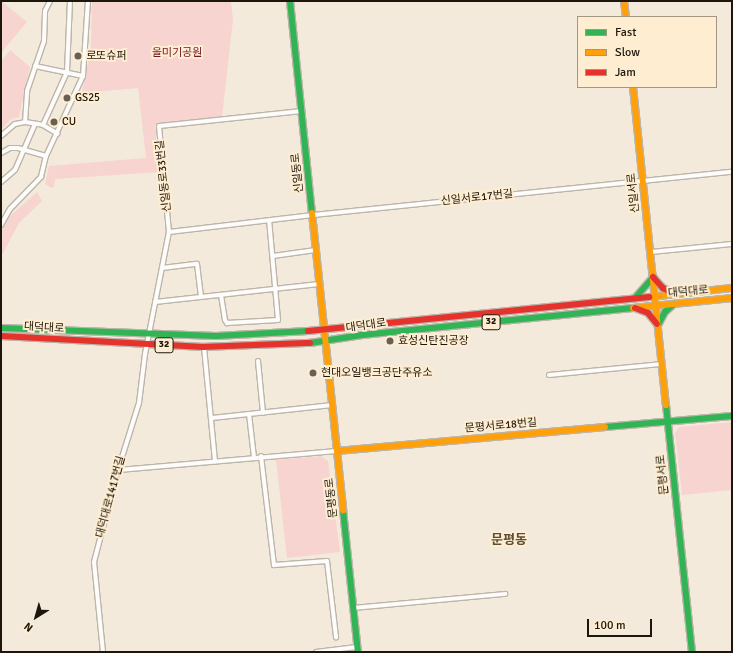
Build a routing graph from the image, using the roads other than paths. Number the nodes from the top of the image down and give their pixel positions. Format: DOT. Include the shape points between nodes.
graph roads {
  1 [pos="50,1"];
  2 [pos="70,1"];
  3 [pos="88,1"];
  4 [pos="290,1"];
  5 [pos="624,1"];
  6 [pos="626,16"];
  7 [pos="35,66"];
  8 [pos="67,72"];
  9 [pos="83,76"];
  10 [pos="633,88"];
  11 [pos="302,110"];
  12 [pos="25,122"];
  13 [pos="35,124"];
  14 [pos="43,125"];
  15 [pos="58,134"];
  16 [pos="1,136"];
  17 [pos="25,149"];
  18 [pos="1,153"];
  19 [pos="46,156"];
  20 [pos="732,172"];
  21 [pos="642,181"];
  22 [pos="1,182"];
  23 [pos="313,214"];
  24 [pos="269,220"];
  25 [pos="1,225"];
  26 [pos="169,232"];
  27 [pos="732,244"];
  28 [pos="316,250"];
  29 [pos="651,252"];
  30 [pos="273,256"];
  31 [pos="162,268"];
  32 [pos="653,277"];
  33 [pos="320,284"];
  34 [pos="732,288"];
  35 [pos="276,289"];
  36 [pos="675,294"];
  37 [pos="221,295"];
  38 [pos="201,296"];
  39 [pos="655,296"];
  40 [pos="732,298"];
  41 [pos="632,299"];
  42 [pos="155,302"];
  43 [pos="675,304"];
  44 [pos="656,305"];
  45 [pos="631,307"];
  46 [pos="658,325"];
  47 [pos="1,328"];
  48 [pos="326,330"];
  49 [pos="150,333"];
  50 [pos="1,336"];
  51 [pos="326,342"];
  52 [pos="148,344"];
  53 [pos="204,348"];
  54 [pos="258,361"];
  55 [pos="662,364"];
  56 [pos="549,375"];
  57 [pos="332,405"];
  58 [pos="262,413"];
  59 [pos="249,414"];
  60 [pos="732,416"];
  61 [pos="212,418"];
  62 [pos="668,421"];
  63 [pos="337,451"];
  64 [pos="261,456"];
  65 [pos="254,457"];
  66 [pos="215,461"];
  67 [pos="118,470"];
  68 [pos="505,594"];
  69 [pos="354,608"];
  70 [pos="336,637"];
  71 [pos="358,650"];
  72 [pos="103,652"];
  73 [pos="316,652"];
  74 [pos="692,652"];
  1 -- 7 [label="street" via="45,11 44,42"];
  2 -- 8 [label="street"];
  3 -- 9 [label="street"];
  4 -- 11 [label="main road, 신일동로"];
  5 -- 6 [label="main road"];
  7 -- 8 [label="street"];
  7 -- 12 [label="street" via="27,91"];
  8 -- 9 [label="street"];
  8 -- 14 [label="street"];
  9 -- 15 [label="street"];
  10 -- 21 [label="main road, 신일서로"];
  11 -- 23 [label="main road, 신일동로"];
  11 -- 26 [label="street, 신일동로33번길" via="159,126"];
  12 -- 13 [label="street"];
  12 -- 16 [label="street" via="15,124"];
  13 -- 14 [label="street"];
  13 -- 17 [label="street"];
  14 -- 15 [label="street"];
  15 -- 19 [label="street"];
  17 -- 18 [label="street" via="10,148"];
  17 -- 19 [label="street"];
  17 -- 22 [label="street" via="15,170"];
  19 -- 25 [label="street" via="41,178 10,209"];
  20 -- 21 [label="street, 신일서로17번길"];
  21 -- 23 [label="street, 신일서로17번길"];
  21 -- 29 [label="main road, 신일서로"];
  23 -- 24 [label="street, 신일서로17번길"];
  23 -- 28 [label="main road, 신일동로"];
  24 -- 26 [label="street, 신일서로17번길"];
  24 -- 30 [label="street"];
  26 -- 31 [label="street, 신일동로33번길"];
  27 -- 29 [label="street"];
  28 -- 30 [label="street"];
  28 -- 33 [label="main road, 신일동로"];
  29 -- 32 [label="main road, 신일서로"];
  30 -- 35 [label="street"];
  31 -- 38 [label="street" via="197,264"];
  31 -- 42 [label="street, 신일동로33번길"];
  32 -- 36 [label="main road" via="663,288"];
  32 -- 39 [label="main road, 신일서로"];
  32 -- 41 [label="main road" via="645,290"];
  33 -- 35 [label="street"];
  33 -- 48 [label="main road, 신일동로"];
  34 -- 36 [label="main road, 대덕대로 / 32"];
  35 -- 37 [label="street"];
  35 -- 37 [label="street" via="278,320 227,323"];
  36 -- 39 [label="main road, 대덕대로 / 32"];
  37 -- 38 [label="street"];
  38 -- 42 [label="street"];
  39 -- 41 [label="main road, 대덕대로 / 32"];
  39 -- 44 [label="main road, 문평서로"];
  40 -- 43 [label="main road, 대덕대로 / 32"];
  41 -- 48 [label="main road, 대덕대로 / 32"];
  42 -- 49 [label="street, 신일동로33번길"];
  43 -- 44 [label="main road, 대덕대로 / 32"];
  43 -- 46 [label="main road" via="665,312"];
  44 -- 45 [label="main road, 대덕대로 / 32"];
  44 -- 46 [label="main road, 문평서로"];
  45 -- 46 [label="main road" via="648,313"];
  45 -- 51 [label="main road, 대덕대로 / 32" via="362,335"];
  46 -- 55 [label="main road, 문평서로"];
  47 -- 49 [label="main road, 대덕대로 / 32"];
  48 -- 49 [label="main road, 대덕대로 / 32" via="216,336"];
  48 -- 51 [label="main road, 신일동로"];
  49 -- 52 [label="street, 신일동로33번길"];
  50 -- 52 [label="main road, 대덕대로 / 32"];
  51 -- 53 [label="main road, 대덕대로 / 32"];
  51 -- 57 [label="main road, 문평동로"];
  52 -- 53 [label="main road, 대덕대로 / 32"];
  52 -- 67 [label="street, 대덕대로1417번길" via="139,403"];
  53 -- 61 [label="street"];
  54 -- 58 [label="street"];
  55 -- 56 [label="street"];
  55 -- 62 [label="main road, 문평서로"];
  57 -- 58 [label="street"];
  57 -- 63 [label="main road, 문평동로"];
  58 -- 59 [label="street"];
  59 -- 61 [label="street"];
  59 -- 65 [label="street"];
  60 -- 62 [label="main road, 문평서로18번길"];
  61 -- 66 [label="street"];
  62 -- 63 [label="main road, 문평서로18번길"];
  62 -- 74 [label="main road, 문평서로"];
  63 -- 64 [label="street"];
  63 -- 69 [label="main road, 문평동로"];
  64 -- 65 [label="street"];
  64 -- 70 [label="street" via="274,565 328,561"];
  65 -- 66 [label="street"];
  66 -- 67 [label="street"];
  67 -- 72 [label="street, 대덕대로1417번길" via="94,562"];
  68 -- 69 [label="street"];
  69 -- 71 [label="main road, 문평동로"];
  71 -- 73 [label="street"];
}
